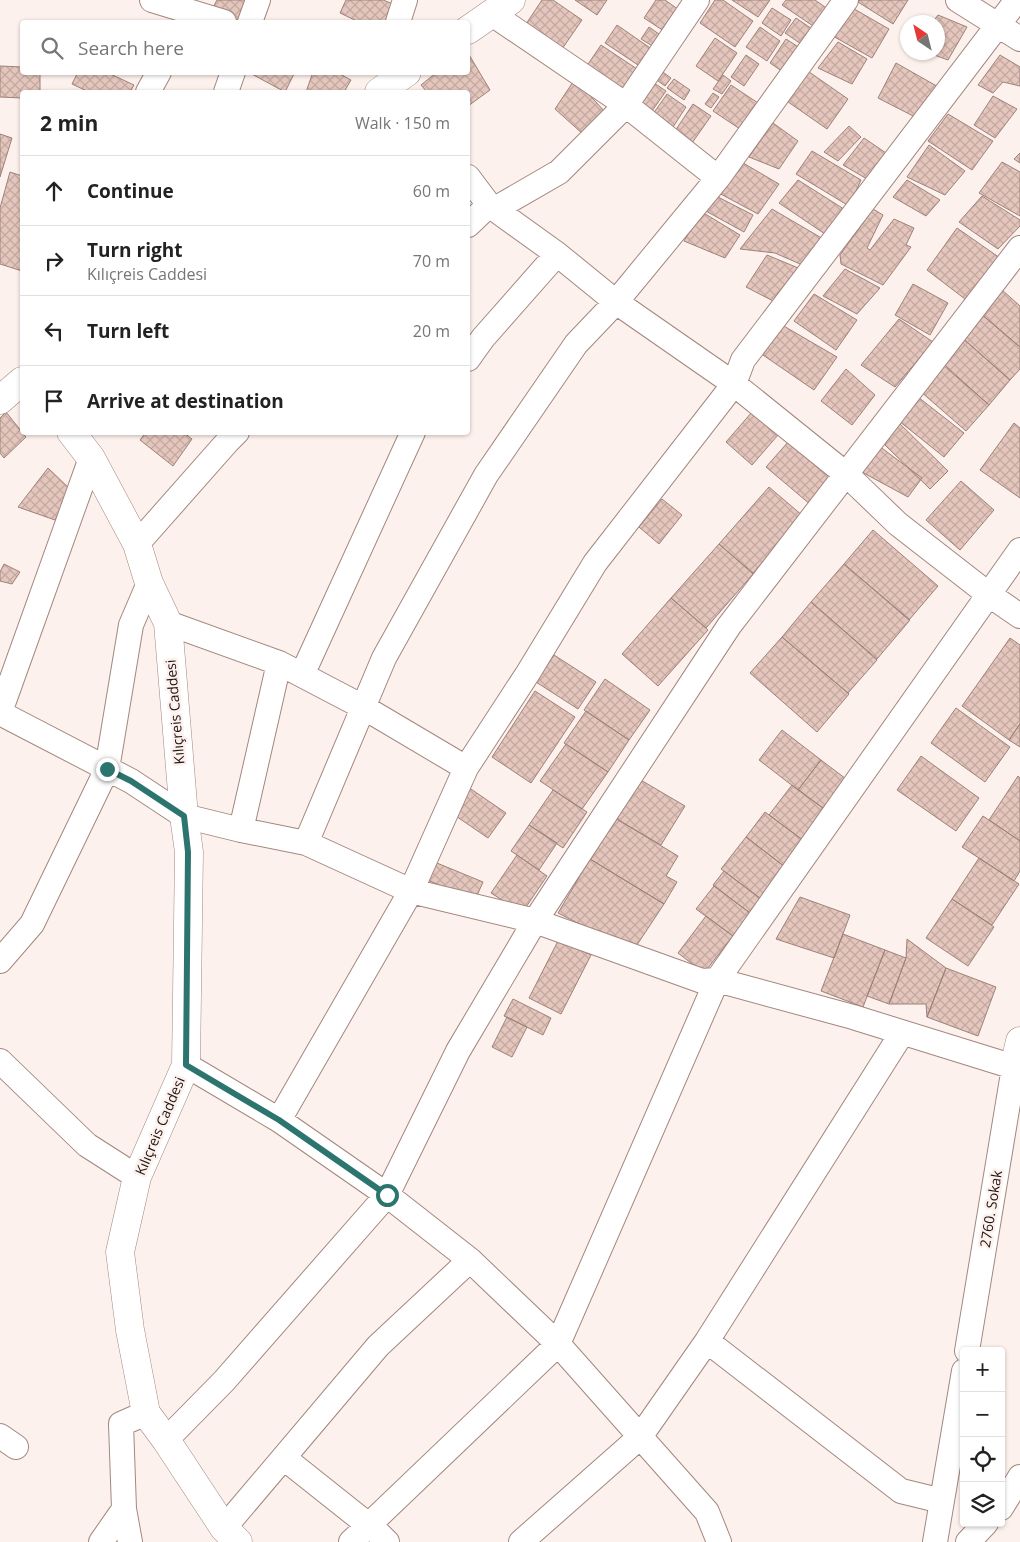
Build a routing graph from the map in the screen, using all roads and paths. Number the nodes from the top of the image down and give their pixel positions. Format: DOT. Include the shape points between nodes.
graph roads {
  1 [pos="152,0"];
  2 [pos="258,0"];
  3 [pos="405,0"];
  4 [pos="697,0"];
  5 [pos="846,0"];
  6 [pos="958,0"];
  7 [pos="1017,0"];
  8 [pos="502,7"];
  9 [pos="189,11"];
  10 [pos="218,20"];
  11 [pos="251,20"];
  12 [pos="399,20"];
  13 [pos="998,25"];
  14 [pos="470,29"];
  15 [pos="1020,39"];
  16 [pos="156,75"];
  17 [pos="232,75"];
  18 [pos="149,90"];
  19 [pos="227,90"];
  20 [pos="626,105"];
  21 [pos="718,178"];
  22 [pos="470,180"];
  23 [pos="492,207"];
  24 [pos="470,224"];
  25 [pos="1020,248"];
  26 [pos="556,254"];
  27 [pos="616,302"];
  28 [pos="470,356"];
  29 [pos="20,383"];
  30 [pos="734,384"];
  31 [pos="0,400"];
  32 [pos="73,435"];
  33 [pos="234,435"];
  34 [pos="412,435"];
  35 [pos="91,458"];
  36 [pos="847,475"];
  37 [pos="137,544"];
  38 [pos="1020,550"];
  39 [pos="149,583"];
  40 [pos="988,594"];
  41 [pos="1020,616"];
  42 [pos="168,623"];
  43 [pos="279,663"];
  44 [pos="302,675"];
  45 [pos="363,707"];
  46 [pos="0,713"];
  47 [pos="466,768"];
  48 [pos="107,769"];
  49 [pos="184,816"];
  50 [pos="241,830"];
  51 [pos="306,843"];
  52 [pos="411,891"];
  53 [pos="535,921"];
  54 [pos="0,961"];
  55 [pos="717,980"];
  56 [pos="902,1033"];
  57 [pos="1020,1041"];
  58 [pos="0,1061"];
  59 [pos="186,1065"];
  60 [pos="1014,1067"];
  61 [pos="279,1120"];
  62 [pos="137,1177"];
  63 [pos="387,1195"];
  64 [pos="470,1260"];
  65 [pos="707,1341"];
  66 [pos="558,1344"];
  67 [pos="968,1347"];
  68 [pos="960,1392"];
  69 [pos="146,1413"];
  70 [pos="640,1437"];
  71 [pos="166,1440"];
  72 [pos="284,1458"];
  73 [pos="1020,1477"];
  74 [pos="942,1501"];
  75 [pos="1005,1501"];
  76 [pos="124,1509"];
  77 [pos="368,1525"];
  78 [pos="982,1527"];
  79 [pos="231,1535"];
  80 [pos="101,1542"];
  81 [pos="130,1542"];
  82 [pos="351,1542"];
  83 [pos="387,1542"];
  84 [pos="521,1542"];
  85 [pos="719,1542"];
  86 [pos="935,1542"];
  87 [pos="968,1542"];
  1 -- 9 [label="street"];
  2 -- 11 [label="street"];
  3 -- 12 [label="street"];
  4 -- 20 [label="street"];
  5 -- 21 [label="street"];
  6 -- 13 [label="street"];
  7 -- 13 [label="street"];
  8 -- 14 [label="street"];
  8 -- 20 [label="street"];
  9 -- 10 [label="street"];
  13 -- 15 [label="street"];
  13 -- 30 [label="street" via="743,360"];
  16 -- 18 [label="street"];
  17 -- 19 [label="street"];
  20 -- 21 [label="street"];
  20 -- 23 [label="street" via="559,172"];
  21 -- 27 [label="street"];
  22 -- 23 [label="street"];
  23 -- 24 [label="street"];
  23 -- 26 [label="street"];
  25 -- 36 [label="street"];
  26 -- 27 [label="street"];
  26 -- 28 [label="street"];
  27 -- 30 [label="street"];
  27 -- 45 [label="street" via="576,344 486,475 384,658"];
  29 -- 31 [label="street"];
  30 -- 36 [label="street"];
  30 -- 47 [label="street" via="595,562"];
  32 -- 35 [label="street, Kılıçreis Caddesi"];
  33 -- 37 [label="street"];
  34 -- 44 [label="street"];
  35 -- 37 [label="street, Kılıçreis Caddesi"];
  35 -- 46 [label="street"];
  36 -- 40 [label="street" via="898,524"];
  36 -- 53 [label="street" via="729,626"];
  37 -- 39 [label="street, Kılıçreis Caddesi"];
  38 -- 40 [label="street"];
  39 -- 42 [label="street, Kılıçreis Caddesi"];
  39 -- 48 [label="street" via="131,625"];
  40 -- 41 [label="street"];
  40 -- 55 [label="street"];
  42 -- 43 [label="street"];
  42 -- 49 [label="street, Kılıçreis Caddesi"];
  43 -- 44 [label="street"];
  43 -- 50 [label="street"];
  44 -- 45 [label="street"];
  45 -- 47 [label="street"];
  45 -- 51 [label="street"];
  46 -- 48 [label="street"];
  47 -- 52 [label="street"];
  48 -- 49 [label="street"];
  48 -- 54 [label="street" via="32,924"];
  49 -- 50 [label="street"];
  49 -- 59 [label="street, Kılıçreis Caddesi" via="188,852"];
  50 -- 51 [label="street"];
  51 -- 52 [label="street"];
  52 -- 53 [label="street"];
  52 -- 61 [label="street"];
  53 -- 55 [label="street" via="702,981"];
  53 -- 63 [label="street" via="458,1051"];
  55 -- 56 [label="street"];
  55 -- 66 [label="street"];
  56 -- 60 [label="street"];
  56 -- 65 [label="street"];
  57 -- 60 [label="street"];
  58 -- 62 [label="street" via="87,1145"];
  59 -- 61 [label="street"];
  59 -- 62 [label="street, Kılıçreis Caddesi"];
  60 -- 67 [label="street, 2760. Sokak"];
  61 -- 63 [label="street"];
  62 -- 69 [label="street, Kılıçreis Caddesi" via="120,1252 130,1330"];
  63 -- 64 [label="street"];
  63 -- 71 [label="street" via="224,1381"];
  64 -- 66 [label="street"];
  64 -- 72 [label="street" via="378,1346"];
  65 -- 70 [label="street"];
  65 -- 74 [label="street" via="901,1491"];
  66 -- 70 [label="street"];
  66 -- 77 [label="street"];
  68 -- 74 [label="street"];
  69 -- 71 [label="street, Kılıçreis Caddesi"];
  69 -- 76 [label="street" via="121,1424"];
  70 -- 84 [label="street"];
  70 -- 85 [label="street" via="707,1512"];
  71 -- 79 [label="street, Kılıçreis Caddesi"];
  72 -- 77 [label="street"];
  72 -- 79 [label="street"];
  73 -- 75 [label="street"];
  74 -- 86 [label="street"];
  76 -- 80 [label="street"];
  76 -- 81 [label="street"];
  77 -- 82 [label="street"];
  77 -- 83 [label="street"];
  78 -- 87 [label="street"];
}
